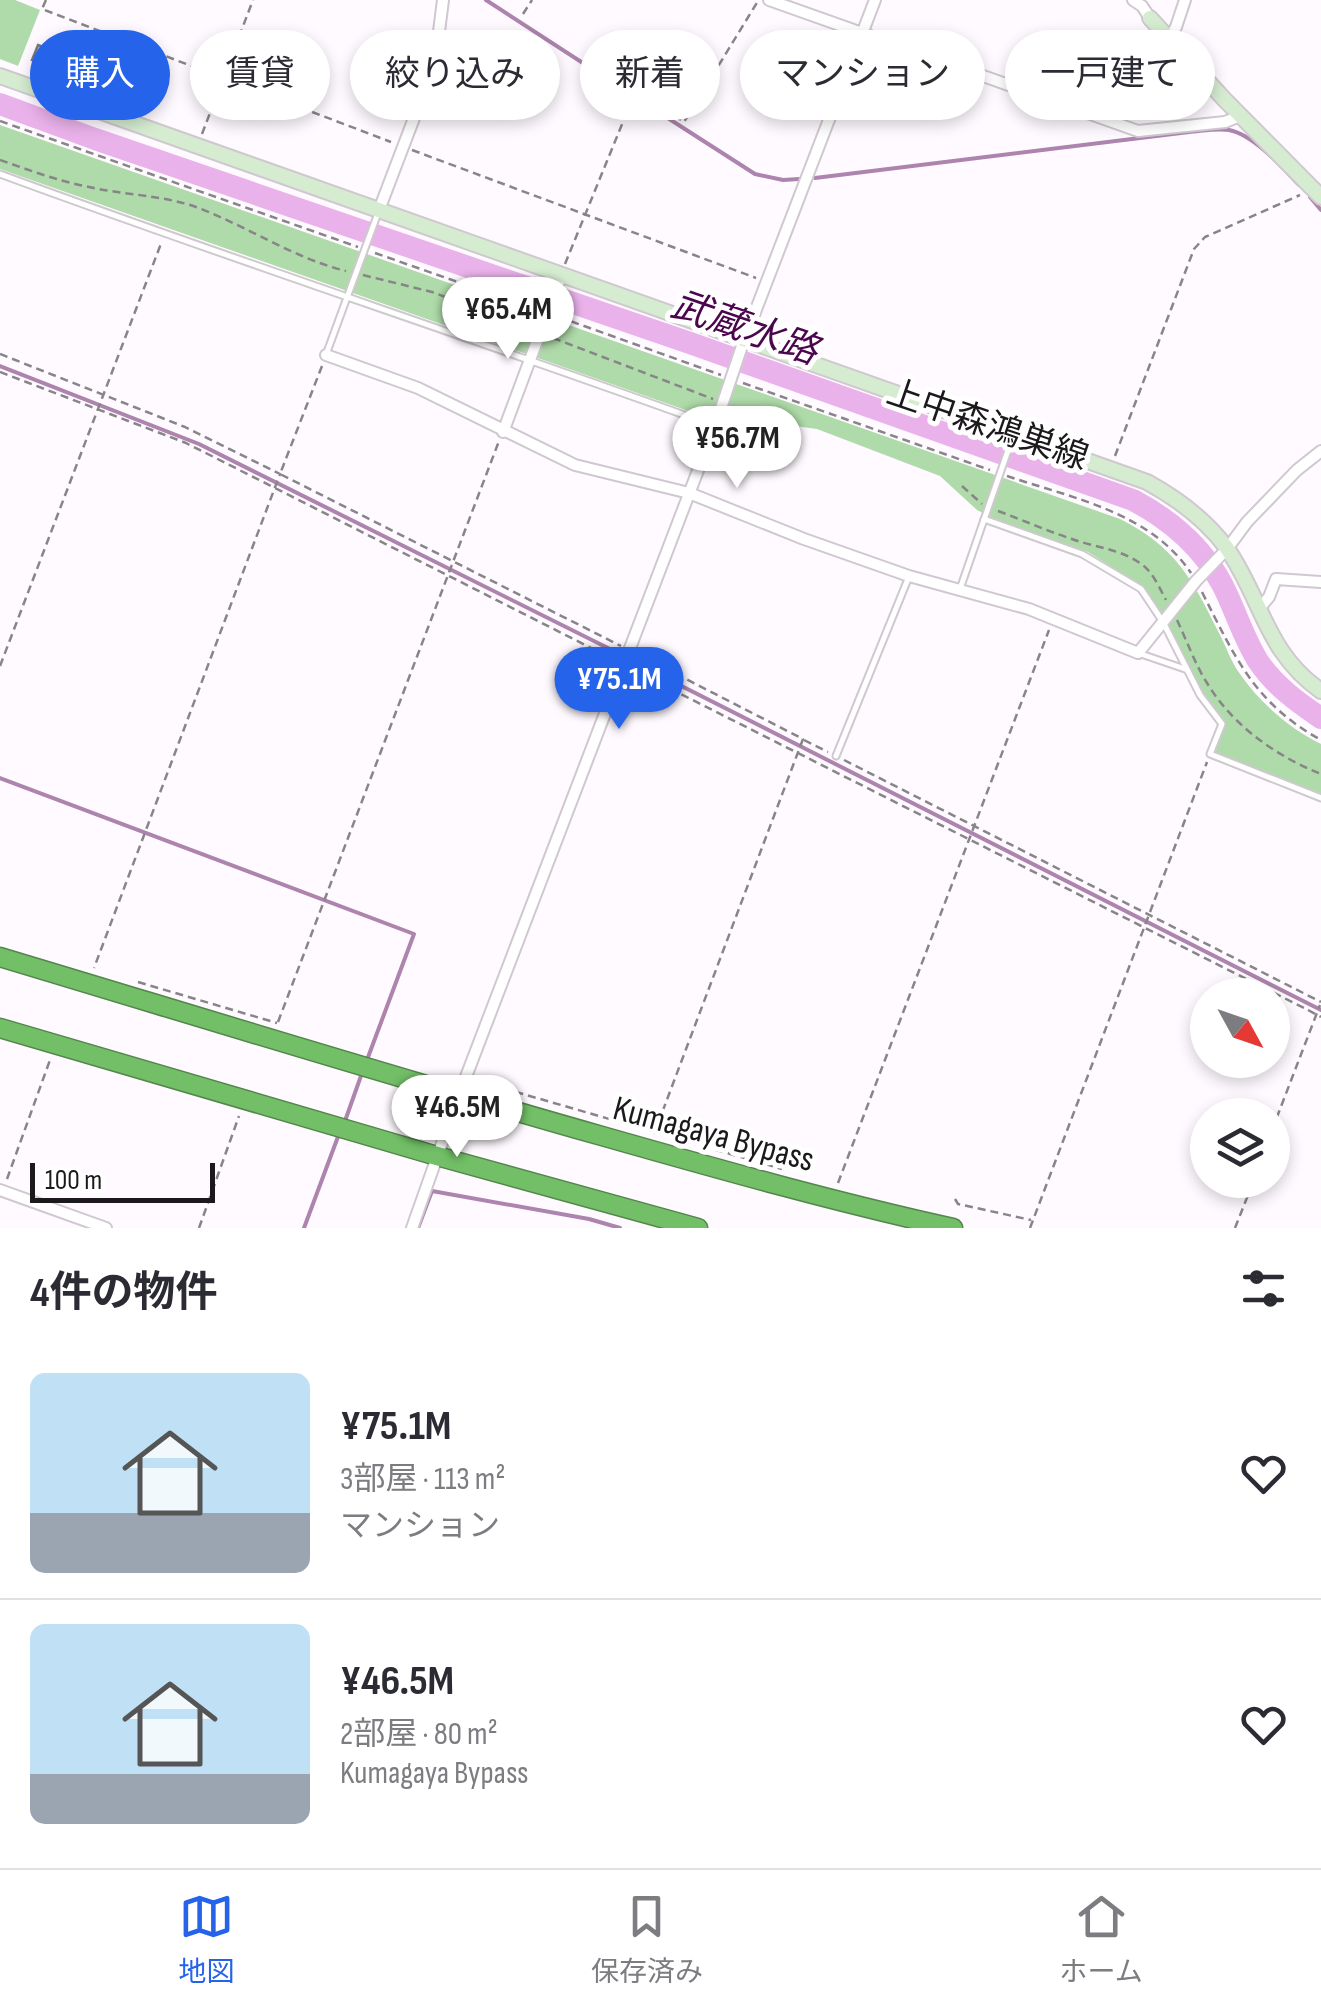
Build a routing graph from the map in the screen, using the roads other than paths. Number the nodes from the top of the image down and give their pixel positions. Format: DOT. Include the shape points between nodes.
graph roads {
  1 [pos="443,0"];
  2 [pos="769,0"];
  3 [pos="874,0"];
  4 [pos="1134,0"];
  5 [pos="1185,0"];
  6 [pos="1150,18"];
  7 [pos="850,30"];
  8 [pos="863,30"];
  9 [pos="1161,30"];
  10 [pos="1174,30"];
  11 [pos="0,76"];
  12 [pos="985,77"];
  13 [pos="1215,89"];
  14 [pos="1240,116"];
  15 [pos="828,120"];
  16 [pos="0,174"];
  17 [pos="1316,192"];
  18 [pos="377,215"];
  19 [pos="560,279"];
  20 [pos="348,296"];
  21 [pos="743,344"];
  22 [pos="326,355"];
  23 [pos="530,359"];
  24 [pos="715,426"];
  25 [pos="503,432"];
  26 [pos="1012,438"];
  27 [pos="1321,451"];
  28 [pos="689,493"];
  29 [pos="984,519"];
  30 [pos="1223,554"];
  31 [pos="909,576"];
  32 [pos="1321,582"];
  33 [pos="960,589"];
  34 [pos="1258,610"];
  35 [pos="1163,622"];
  36 [pos="1138,653"];
  37 [pos="1185,669"];
  38 [pos="1321,690"];
  39 [pos="836,756"];
  40 [pos="1321,798"];
  41 [pos="0,957"];
  42 [pos="0,1028"];
  43 [pos="463,1086"];
  44 [pos="437,1156"];
  45 [pos="2,1190"];
  46 [pos="106,1228"];
  47 [pos="412,1228"];
  48 [pos="698,1228"];
  49 [pos="953,1228"];
  1 -- 18 [label="street" via="435,63"];
  2 -- 7 [label="street"];
  3 -- 8 [label="street"];
  4 -- 6 [label="street"];
  5 -- 10 [label="street"];
  6 -- 9 [label="main road"];
  11 -- 18 [label="main road, 上中森鴻巣線"];
  12 -- 14 [label="street" via="1138,131"];
  13 -- 14 [label="main road"];
  14 -- 17 [label="main road"];
  15 -- 21 [label="street"];
  16 -- 20 [label="lane"];
  18 -- 19 [label="main road, 上中森鴻巣線"];
  18 -- 20 [label="lane"];
  19 -- 21 [label="main road, 上中森鴻巣線"];
  19 -- 23 [label="street"];
  20 -- 22 [label="lane"];
  20 -- 23 [label="lane"];
  21 -- 24 [label="street"];
  21 -- 26 [label="main road, 上中森鴻巣線"];
  22 -- 25 [label="street" via="418,388"];
  23 -- 24 [label="lane"];
  23 -- 25 [label="street"];
  24 -- 28 [label="street"];
  25 -- 28 [label="street" via="575,465"];
  26 -- 29 [label="lane"];
  26 -- 30 [label="main road, 上中森鴻巣線" via="1148,482 1203,521"];
  27 -- 30 [label="street"];
  28 -- 31 [label="street"];
  28 -- 43 [label="street"];
  29 -- 33 [label="lane"];
  29 -- 35 [label="lane" via="1082,554 1141,589"];
  30 -- 34 [label="main road, 上中森鴻巣線"];
  30 -- 35 [label="street"];
  31 -- 33 [label="street"];
  31 -- 39 [label="lane"];
  32 -- 34 [label="street" via="1276,579"];
  33 -- 36 [label="street" via="1029,608"];
  34 -- 38 [label="main road, 上中森鴻巣線" via="1283,655"];
  35 -- 36 [label="street"];
  35 -- 37 [label="lane"];
  36 -- 37 [label="lane"];
  37 -- 40 [label="lane" via="1222,724 1210,754"];
  41 -- 43 [label="highway, Kumagaya Bypass"];
  42 -- 44 [label="highway"];
  43 -- 44 [label="street"];
  43 -- 49 [label="highway, Kumagaya Bypass" via="830,1198"];
  44 -- 47 [label="street"];
  44 -- 48 [label="highway"];
  45 -- 46 [label="street"];
}
